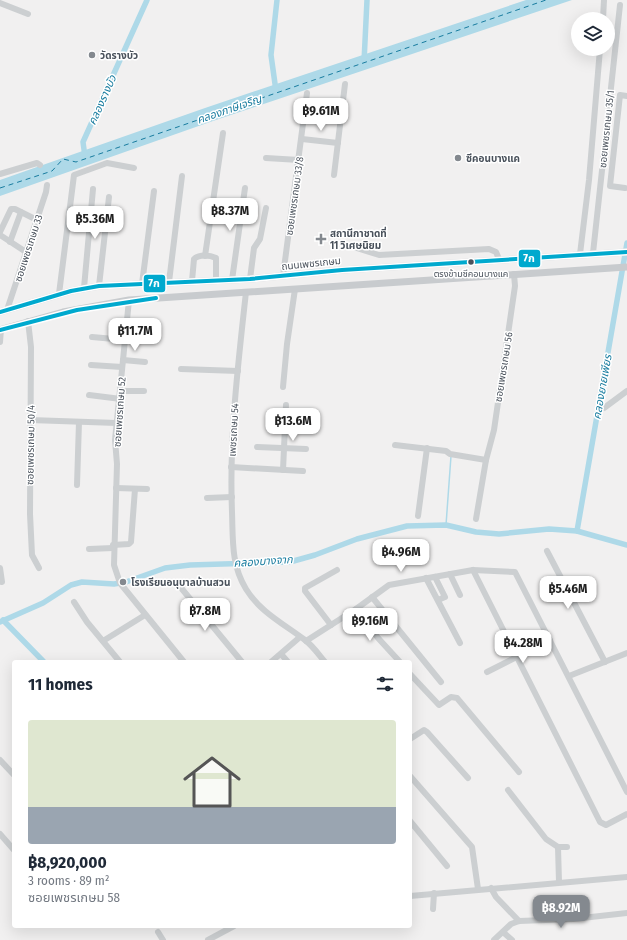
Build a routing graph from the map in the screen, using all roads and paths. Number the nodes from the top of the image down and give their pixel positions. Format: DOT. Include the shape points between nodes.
graph roads {
  1 [pos="604,0"];
  2 [pos="0,3"];
  3 [pos="620,5"];
  4 [pos="603,12"];
  5 [pos="28,14"];
  6 [pos="599,56"];
  7 [pos="345,84"];
  8 [pos="307,93"];
  9 [pos="627,96"];
  10 [pos="223,133"];
  11 [pos="302,139"];
  12 [pos="338,143"];
  13 [pos="266,158"];
  14 [pos="299,160"];
  15 [pos="38,164"];
  16 [pos="134,168"];
  17 [pos="0,174"];
  18 [pos="334,174"];
  19 [pos="182,176"];
  20 [pos="601,180"];
  21 [pos="610,181"];
  22 [pos="47,185"];
  23 [pos="245,188"];
  24 [pos="625,188"];
  25 [pos="93,189"];
  26 [pos="154,191"];
  27 [pos="109,197"];
  28 [pos="266,208"];
  29 [pos="21,212"];
  30 [pos="37,220"];
  31 [pos="0,233"];
  32 [pos="10,242"];
  33 [pos="344,244"];
  34 [pos="26,252"];
  35 [pos="627,252"];
  36 [pos="593,253"];
  37 [pos="580,254"];
  38 [pos="205,256"];
  39 [pos="499,259"];
  40 [pos="627,266"];
  41 [pos="514,274"];
  42 [pos="283,276"];
  43 [pos="250,279"];
  44 [pos="216,280"];
  45 [pos="232,280"];
  46 [pos="192,281"];
  47 [pos="169,282"];
  48 [pos="142,284"];
  49 [pos="99,286"];
  50 [pos="84,288"];
  51 [pos="296,289"];
  52 [pos="246,292"];
  53 [pos="59,294"];
  54 [pos="129,300"];
  55 [pos="4,311"];
  56 [pos="28,321"];
  57 [pos="0,330"];
  58 [pos="92,337"];
  59 [pos="125,340"];
  60 [pos="0,342"];
  61 [pos="123,360"];
  62 [pos="145,362"];
  63 [pos="91,365"];
  64 [pos="122,367"];
  65 [pos="181,369"];
  66 [pos="238,371"];
  67 [pos="283,387"];
  68 [pos="144,390"];
  69 [pos="121,391"];
  70 [pos="627,391"];
  71 [pos="89,395"];
  72 [pos="121,399"];
  73 [pos="286,405"];
  74 [pos="604,408"];
  75 [pos="30,420"];
  76 [pos="79,422"];
  77 [pos="117,424"];
  78 [pos="395,445"];
  79 [pos="257,447"];
  80 [pos="284,448"];
  81 [pos="427,448"];
  82 [pos="306,449"];
  83 [pos="486,460"];
  84 [pos="231,467"];
  85 [pos="283,470"];
  86 [pos="303,471"];
  87 [pos="77,485"];
  88 [pos="116,488"];
  89 [pos="135,489"];
  90 [pos="147,489"];
  91 [pos="232,497"];
  92 [pos="207,498"];
  93 [pos="418,516"];
  94 [pos="476,518"];
  95 [pos="113,546"];
  96 [pos="89,549"];
  97 [pos="547,551"];
  98 [pos="0,568"];
  99 [pos="39,568"];
  100 [pos="337,570"];
  101 [pos="473,570"];
  102 [pos="450,574"];
  103 [pos="435,577"];
  104 [pos="426,578"];
  105 [pos="2,582"];
  106 [pos="182,589"];
  107 [pos="460,595"];
  108 [pos="372,597"];
  109 [pos="438,600"];
  110 [pos="74,602"];
  111 [pos="356,609"];
  112 [pos="145,615"];
  113 [pos="331,625"];
  114 [pos="300,637"];
  115 [pos="550,640"];
  116 [pos="103,641"];
  117 [pos="306,641"];
  118 [pos="460,643"];
  119 [pos="627,653"];
  120 [pos="281,654"];
  121 [pos="516,658"];
  122 [pos="118,660"];
  123 [pos="182,660"];
  124 [pos="240,660"];
  125 [pos="274,660"];
  126 [pos="286,660"];
  127 [pos="324,660"];
  128 [pos="398,660"];
  129 [pos="605,662"];
  130 [pos="487,672"];
  131 [pos="412,676"];
  132 [pos="569,676"];
  133 [pos="441,682"];
  134 [pos="412,737"];
  135 [pos="0,760"];
  136 [pos="519,772"];
  137 [pos="12,773"];
  138 [pos="412,778"];
  139 [pos="468,778"];
  140 [pos="508,790"];
  141 [pos="627,792"];
  142 [pos="627,814"];
  143 [pos="412,823"];
  144 [pos="0,834"];
  145 [pos="558,847"];
  146 [pos="567,847"];
  147 [pos="12,848"];
  148 [pos="447,866"];
  149 [pos="627,876"];
  150 [pos="560,882"];
  151 [pos="491,888"];
  152 [pos="478,889"];
  153 [pos="434,893"];
  154 [pos="412,896"];
  155 [pos="433,909"];
  156 [pos="627,913"];
  157 [pos="519,922"];
  158 [pos="230,928"];
  159 [pos="158,932"];
  160 [pos="502,932"];
  161 [pos="163,940"];
  162 [pos="208,940"];
  163 [pos="494,940"];
  164 [pos="512,940"];
  1 -- 4 [label="street"];
  2 -- 5 [label="street"];
  3 -- 20 [label="street, ซอยเพชรเกษม 35/1"];
  6 -- 37 [label="street" via="590,180"];
  7 -- 12 [label="street"];
  8 -- 11 [label="street, ซอยเพชรเกษม 33/8"];
  9 -- 21 [label="street" via="620,95"];
  10 -- 38 [label="street"];
  11 -- 12 [label="street"];
  11 -- 14 [label="street, ซอยเพชรเกษม 33/8"];
  12 -- 18 [label="street"];
  13 -- 14 [label="street"];
  14 -- 42 [label="street, ซอยเพชรเกษม 33/8"];
  15 -- 17 [label="street"];
  16 -- 53 [label="street" via="107,163 74,175"];
  19 -- 47 [label="street"];
  20 -- 21 [label="street"];
  20 -- 36 [label="street, ซอยเพชรเกษม 35/1"];
  21 -- 24 [label="street" via="610,186"];
  22 -- 30 [label="street, ซอยเพชรเกษม 33"];
  23 -- 45 [label="street"];
  25 -- 50 [label="street"];
  26 -- 48 [label="street"];
  27 -- 49 [label="street"];
  28 -- 43 [label="street" via="260,239 254,248"];
  29 -- 30 [label="street"];
  29 -- 31 [label="street" via="14,209 9,211"];
  29 -- 32 [label="street"];
  30 -- 34 [label="street, ซอยเพชรเกษม 33"];
  31 -- 32 [label="street"];
  32 -- 34 [label="street"];
  33 -- 39 [label="street" via="379,255 489,248 496,252"];
  34 -- 55 [label="street, ซอยเพชรเกษม 33"];
  35 -- 36 [label="main road, ถนนเพชรเกษม"];
  36 -- 37 [label="main road, ถนนเพชรเกษม"];
  37 -- 39 [label="main road, ถนนเพชรเกษม"];
  38 -- 44 [label="street" via="216,258"];
  38 -- 46 [label="street" via="194,259"];
  39 -- 42 [label="main road, ถนนเพชรเกษม"];
  40 -- 41 [label="main road"];
  41 -- 51 [label="main road"];
  41 -- 83 [label="street, ซอยเพชรเกษม 56" via="515,286 494,430"];
  42 -- 43 [label="main road, ถนนเพชรเกษม"];
  43 -- 45 [label="main road, ถนนเพชรเกษม"];
  44 -- 45 [label="main road, ถนนเพชรเกษม"];
  44 -- 46 [label="main road, ถนนเพชรเกษม"];
  46 -- 47 [label="main road, ถนนเพชรเกษม"];
  47 -- 48 [label="main road, ถนนเพชรเกษม"];
  48 -- 49 [label="main road, ถนนเพชรเกษม"];
  49 -- 50 [label="main road, ถนนเพชรเกษม"];
  50 -- 53 [label="main road, ถนนเพชรเกษม"];
  51 -- 52 [label="main road"];
  51 -- 67 [label="street"];
  52 -- 54 [label="main road"];
  52 -- 66 [label="street, เพชรเกษม 54"];
  53 -- 55 [label="main road, ถนนเพชรเกษม"];
  54 -- 56 [label="main road" via="84,307"];
  54 -- 59 [label="street, ซอยเพชรเกษม 52"];
  56 -- 57 [label="main road"];
  56 -- 75 [label="street, ซอยเพชรเกษม 50/4" via="31,347"];
  57 -- 60 [label="street"];
  58 -- 59 [label="street"];
  59 -- 61 [label="street, ซอยเพชรเกษม 52"];
  61 -- 62 [label="street"];
  61 -- 64 [label="street, ซอยเพชรเกษม 52"];
  63 -- 64 [label="street"];
  64 -- 69 [label="street, ซอยเพชรเกษม 52"];
  65 -- 66 [label="street"];
  66 -- 84 [label="street, เพชรเกษม 54"];
  68 -- 69 [label="street"];
  69 -- 72 [label="street, ซอยเพชรเกษม 52"];
  70 -- 74 [label="street"];
  71 -- 72 [label="street"];
  72 -- 77 [label="street, ซอยเพชรเกษม 52"];
  73 -- 80 [label="street"];
  75 -- 76 [label="street"];
  75 -- 99 [label="street, ซอยเพชรเกษม 50/4" via="32,555"];
  76 -- 77 [label="street"];
  76 -- 87 [label="street"];
  77 -- 88 [label="street, ซอยเพชรเกษม 52"];
  78 -- 81 [label="street"];
  79 -- 80 [label="street"];
  80 -- 82 [label="street"];
  80 -- 85 [label="street"];
  81 -- 83 [label="street"];
  81 -- 93 [label="street"];
  83 -- 94 [label="street, ซอยเพชรเกษม 56"];
  84 -- 85 [label="street"];
  84 -- 91 [label="street, เพชรเกษม 54"];
  85 -- 86 [label="street"];
  88 -- 89 [label="street"];
  88 -- 95 [label="street, ซอยเพชรเกษม 52"];
  89 -- 90 [label="street"];
  89 -- 95 [label="street" via="131,542"];
  91 -- 92 [label="street"];
  91 -- 114 [label="street, เพชรเกษม 54" via="233,552 236,569 258,606"];
  95 -- 96 [label="street"];
  95 -- 112 [label="street, ซอยเพชรเกษม 52" via="115,572"];
  97 -- 129 [label="street"];
  98 -- 105 [label="street"];
  100 -- 113 [label="street" via="305,591"];
  101 -- 102 [label="street"];
  101 -- 115 [label="street" via="515,572"];
  101 -- 121 [label="street"];
  102 -- 103 [label="street"];
  102 -- 107 [label="street"];
  103 -- 104 [label="street"];
  103 -- 109 [label="street" via="447,600"];
  104 -- 108 [label="street" via="389,585"];
  104 -- 109 [label="street"];
  106 -- 124 [label="street"];
  108 -- 111 [label="street"];
  108 -- 133 [label="street"];
  109 -- 118 [label="street"];
  110 -- 116 [label="street"];
  111 -- 113 [label="street"];
  111 -- 128 [label="street"];
  112 -- 116 [label="street"];
  112 -- 123 [label="street"];
  113 -- 117 [label="street"];
  114 -- 117 [label="street, เพชรเกษม 54"];
  114 -- 120 [label="street"];
  115 -- 121 [label="street"];
  115 -- 132 [label="street"];
  116 -- 122 [label="street"];
  117 -- 127 [label="street, เพชรเกษม 54"];
  119 -- 129 [label="street"];
  120 -- 125 [label="street"];
  120 -- 126 [label="street"];
  121 -- 130 [label="street"];
  121 -- 142 [label="street" via="601,824 606,825"];
  129 -- 132 [label="street"];
  131 -- 136 [label="street" via="439,705 451,697 457,698"];
  132 -- 141 [label="street"];
  134 -- 139 [label="street" via="420,731 427,732"];
  135 -- 137 [label="street"];
  138 -- 152 [label="street" via="472,847"];
  140 -- 145 [label="street" via="546,839"];
  143 -- 148 [label="street"];
  144 -- 147 [label="street"];
  145 -- 146 [label="street"];
  145 -- 150 [label="street"];
  149 -- 150 [label="street"];
  150 -- 151 [label="street"];
  151 -- 152 [label="street"];
  151 -- 157 [label="street"];
  152 -- 153 [label="street"];
  153 -- 154 [label="street"];
  153 -- 155 [label="street"];
  156 -- 157 [label="street"];
  157 -- 160 [label="street" via="511,924"];
  158 -- 162 [label="street"];
  159 -- 161 [label="street"];
  160 -- 163 [label="street"];
  160 -- 164 [label="street"];
}
